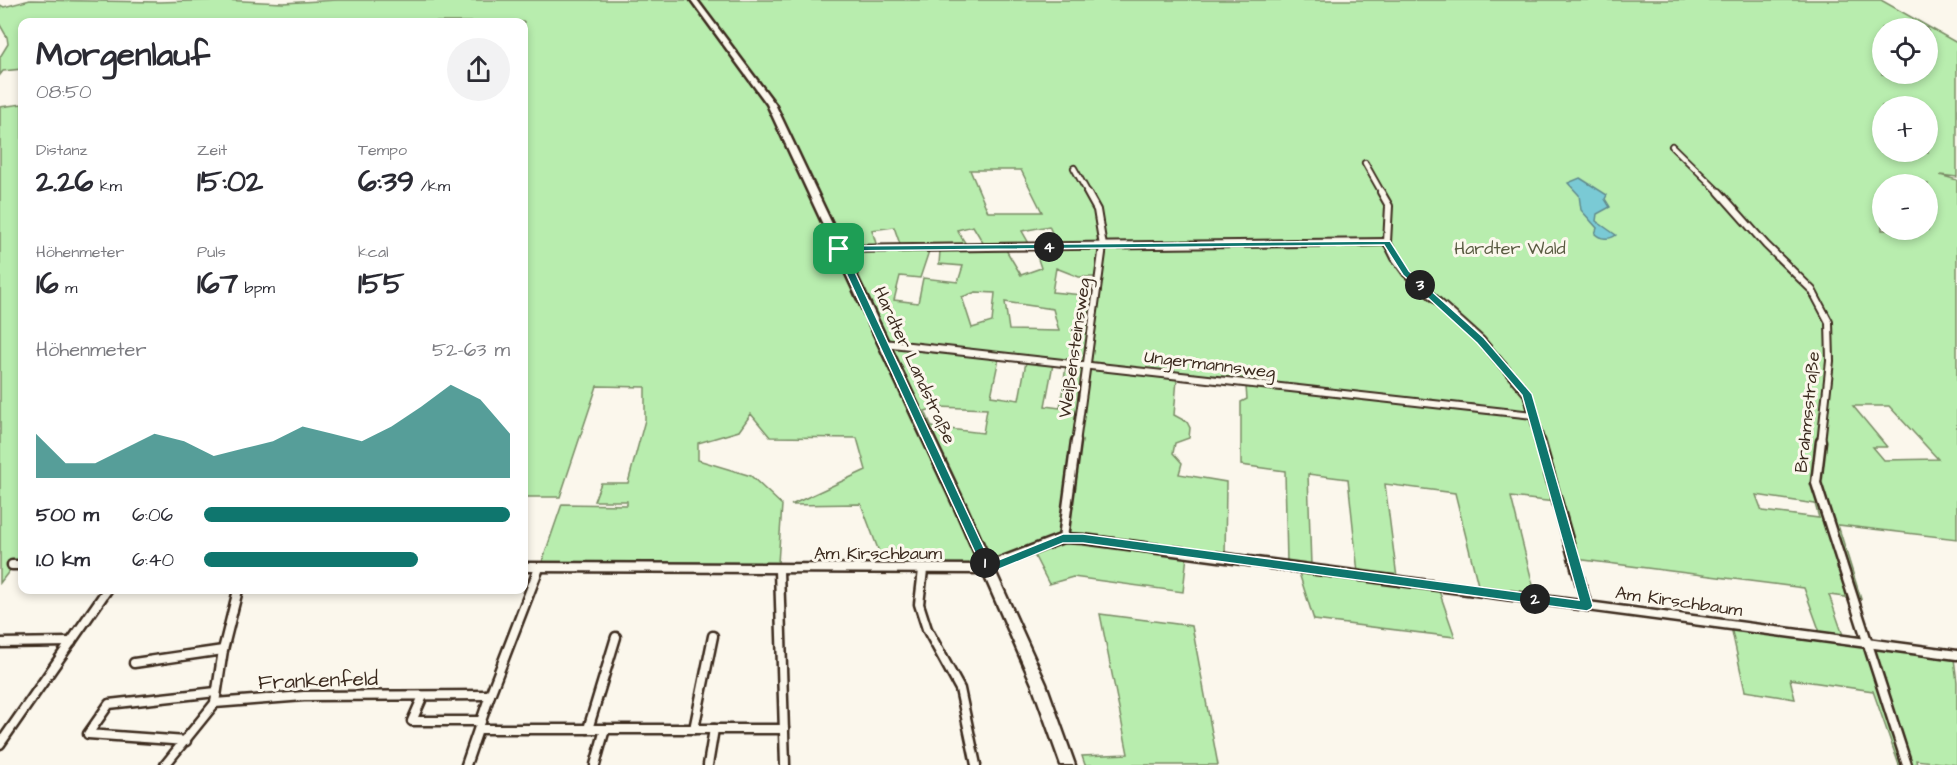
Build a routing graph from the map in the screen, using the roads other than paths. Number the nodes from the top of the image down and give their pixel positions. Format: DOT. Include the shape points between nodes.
graph roads {
  1 [pos="694,0"];
  2 [pos="1672,146"];
  3 [pos="1365,163"];
  4 [pos="1074,168"];
  5 [pos="1387,242"];
  6 [pos="1103,246"];
  7 [pos="839,249"];
  8 [pos="883,343"];
  9 [pos="1088,365"];
  10 [pos="1533,415"];
  11 [pos="1063,538"];
  12 [pos="12,565"];
  13 [pos="18,565"];
  14 [pos="528,567"];
  15 [pos="539,568"];
  16 [pos="988,569"];
  17 [pos="779,570"];
  18 [pos="922,570"];
  19 [pos="104,594"];
  20 [pos="237,594"];
  21 [pos="1587,606"];
  22 [pos="713,636"];
  23 [pos="616,637"];
  24 [pos="71,642"];
  25 [pos="0,643"];
  26 [pos="1868,644"];
  27 [pos="223,650"];
  28 [pos="1957,656"];
  29 [pos="134,663"];
  30 [pos="216,692"];
  31 [pos="490,695"];
  32 [pos="423,696"];
  33 [pos="215,703"];
  34 [pos="480,725"];
  35 [pos="588,729"];
  36 [pos="605,729"];
  37 [pos="694,729"];
  38 [pos="714,729"];
  39 [pos="784,729"];
  40 [pos="186,741"];
  41 [pos="0,744"];
  42 [pos="165,765"];
  43 [pos="466,765"];
  44 [pos="595,765"];
  45 [pos="708,765"];
  46 [pos="785,765"];
  47 [pos="976,765"];
  48 [pos="1068,765"];
  49 [pos="1907,765"];
  1 -- 7 [label="main road, Hardter Landstraße" via="771,104"];
  2 -- 26 [label="street, Brahmsstraße" via="1812,290 1829,322 1830,362 1816,480"];
  3 -- 5 [label="street" via="1389,206"];
  4 -- 6 [label="street, Weißensteinsweg" via="1098,210"];
  5 -- 6 [label="street"];
  5 -- 10 [label="street" via="1406,273 1481,340 1513,376 1527,394"];
  6 -- 7 [label="street"];
  6 -- 9 [label="street, Weißensteinsweg"];
  7 -- 8 [label="main road, Hardter Landstraße"];
  8 -- 9 [label="street, Ungermannsweg"];
  8 -- 16 [label="main road, Hardter Landstraße"];
  9 -- 10 [label="street, Ungermannsweg"];
  9 -- 11 [label="street, Weißensteinsweg"];
  10 -- 21 [label="street"];
  11 -- 16 [label="street, Am Kirschbaum"];
  11 -- 21 [label="street, Am Kirschbaum"];
  12 -- 13 [label="street"];
  14 -- 15 [label="street, Am Kirschbaum"];
  15 -- 17 [label="street, Am Kirschbaum"];
  15 -- 31 [label="street"];
  16 -- 18 [label="street, Am Kirschbaum"];
  16 -- 48 [label="main road, Hardter Landstraße" via="1039,684"];
  17 -- 18 [label="street, Am Kirschbaum"];
  17 -- 39 [label="street"];
  18 -- 47 [label="street" via="919,604 927,629 960,689"];
  19 -- 24 [label="street"];
  20 -- 27 [label="street"];
  21 -- 26 [label="street, Am Kirschbaum"];
  22 -- 37 [label="street"];
  23 -- 35 [label="street"];
  24 -- 25 [label="street"];
  24 -- 41 [label="street"];
  26 -- 28 [label="street, Am Kirschbaum"];
  26 -- 49 [label="street, Brahmsstraße"];
  27 -- 29 [label="street"];
  27 -- 30 [label="street"];
  30 -- 33 [label="street"];
  30 -- 40 [label="street" via="109,704 88,734"];
  31 -- 32 [label="street, Frankenfeld"];
  31 -- 34 [label="street"];
  32 -- 33 [label="street, Frankenfeld" via="304,696"];
  32 -- 34 [label="street" via="412,721"];
  33 -- 40 [label="street"];
  34 -- 35 [label="street"];
  34 -- 43 [label="street"];
  35 -- 36 [label="street"];
  36 -- 37 [label="street"];
  36 -- 44 [label="street"];
  37 -- 38 [label="street"];
  38 -- 39 [label="street"];
  38 -- 45 [label="street"];
  39 -- 46 [label="street"];
  40 -- 42 [label="street"];
}
